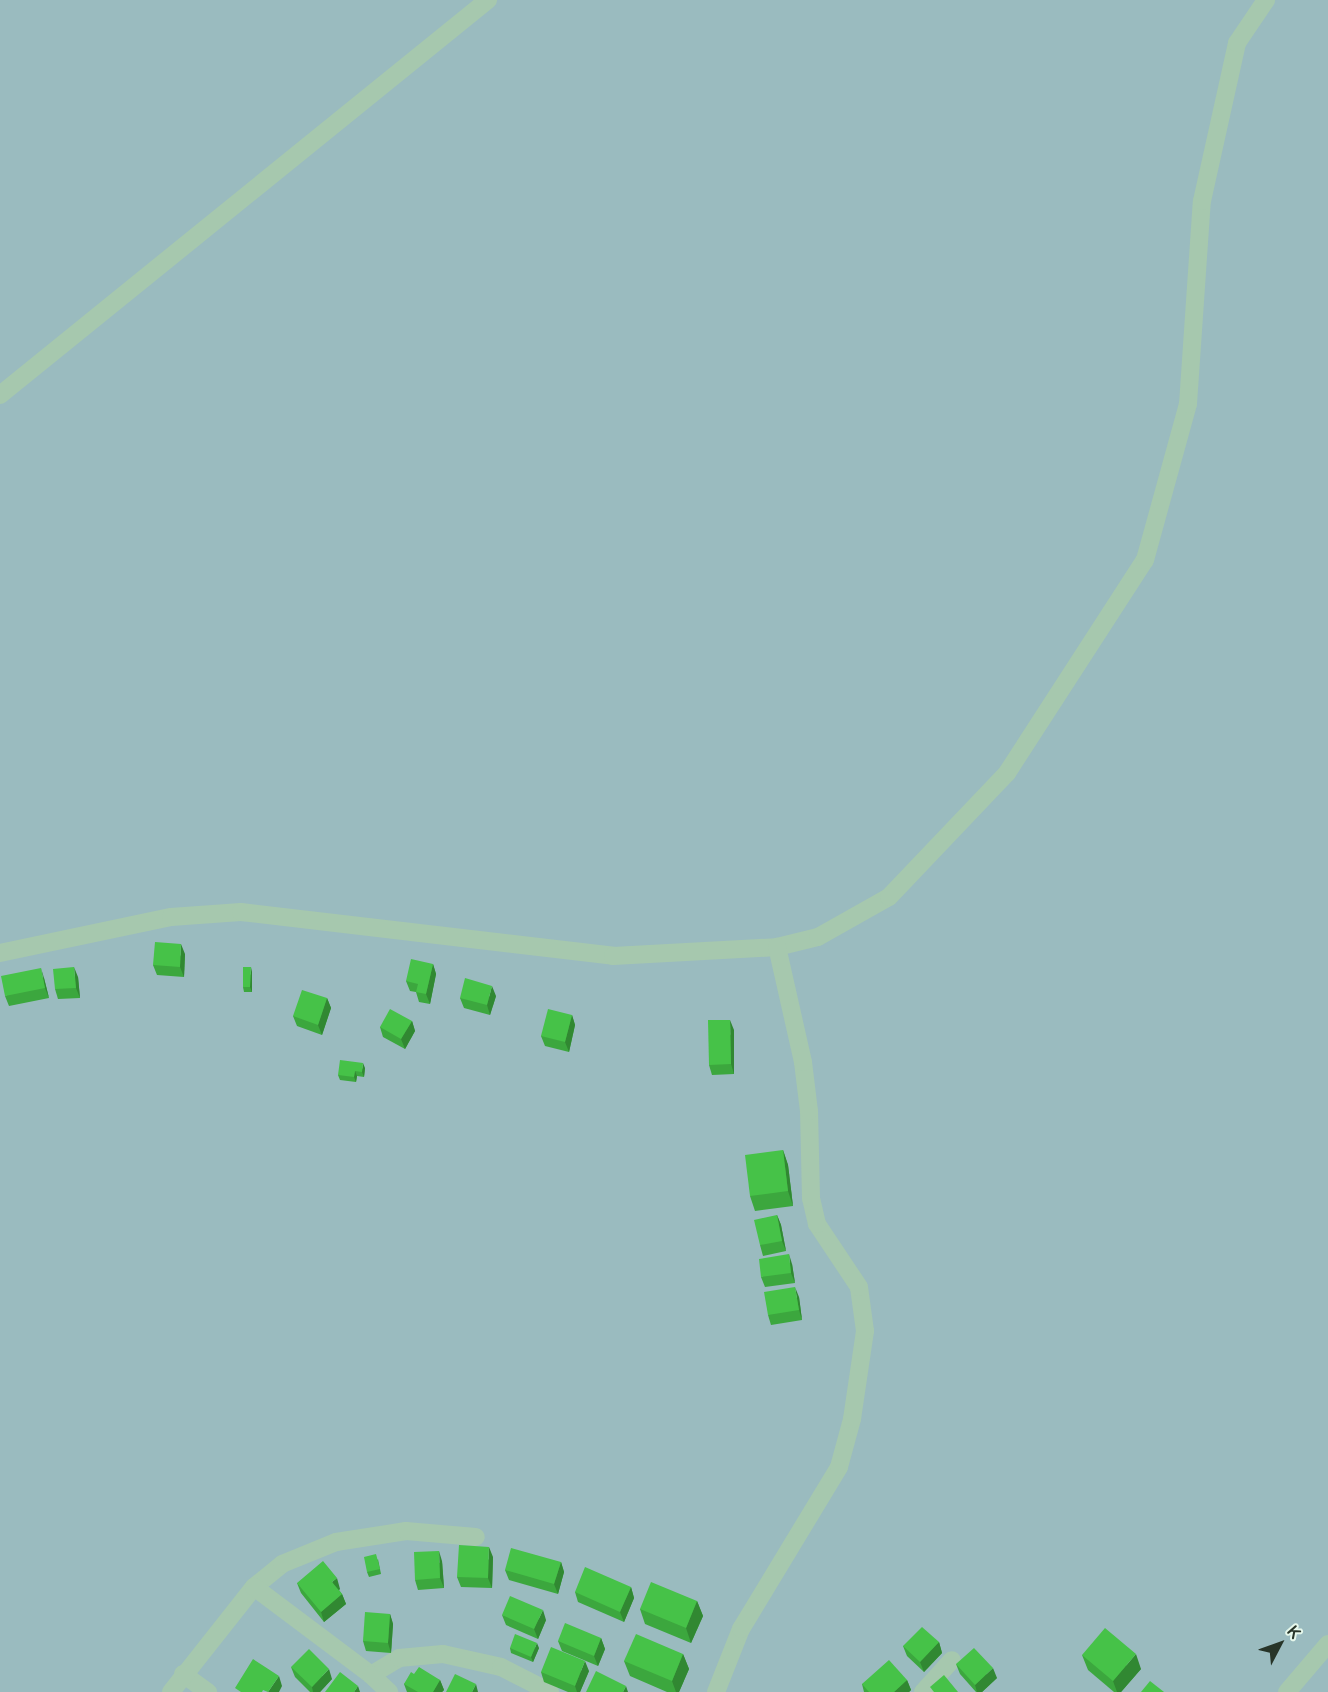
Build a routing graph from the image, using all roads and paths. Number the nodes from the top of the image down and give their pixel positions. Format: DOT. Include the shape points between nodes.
graph roads {
  1 [pos="488,0"];
  2 [pos="1266,0"];
  3 [pos="0,395"];
  4 [pos="777,947"];
  5 [pos="0,953"];
  6 [pos="476,1537"];
  7 [pos="254,1587"];
  8 [pos="1328,1644"];
  9 [pos="952,1660"];
  10 [pos="183,1674"];
  11 [pos="371,1675"];
  12 [pos="171,1692"];
  13 [pos="208,1692"];
  14 [pos="389,1692"];
  15 [pos="550,1692"];
  16 [pos="716,1692"];
  17 [pos="923,1692"];
  18 [pos="1287,1692"];
  1 -- 3 [label="street"];
  2 -- 4 [label="street" via="1237,43 1207,178 1188,404 1145,560 1007,773 889,897 818,937"];
  4 -- 5 [label="street" via="614,956 240,912 171,917"];
  4 -- 16 [label="street" via="805,1082 811,1198 817,1224 859,1287 865,1331 852,1419 839,1467 741,1629"];
  6 -- 7 [label="street" via="406,1531 336,1542 282,1564"];
  7 -- 10 [label="street"];
  7 -- 11 [label="street"];
  8 -- 18 [label="street"];
  9 -- 17 [label="street"];
  10 -- 12 [label="street"];
  10 -- 13 [label="street"];
  11 -- 14 [label="street"];
  11 -- 15 [label="street" via="399,1658 443,1654 501,1667"];
}
